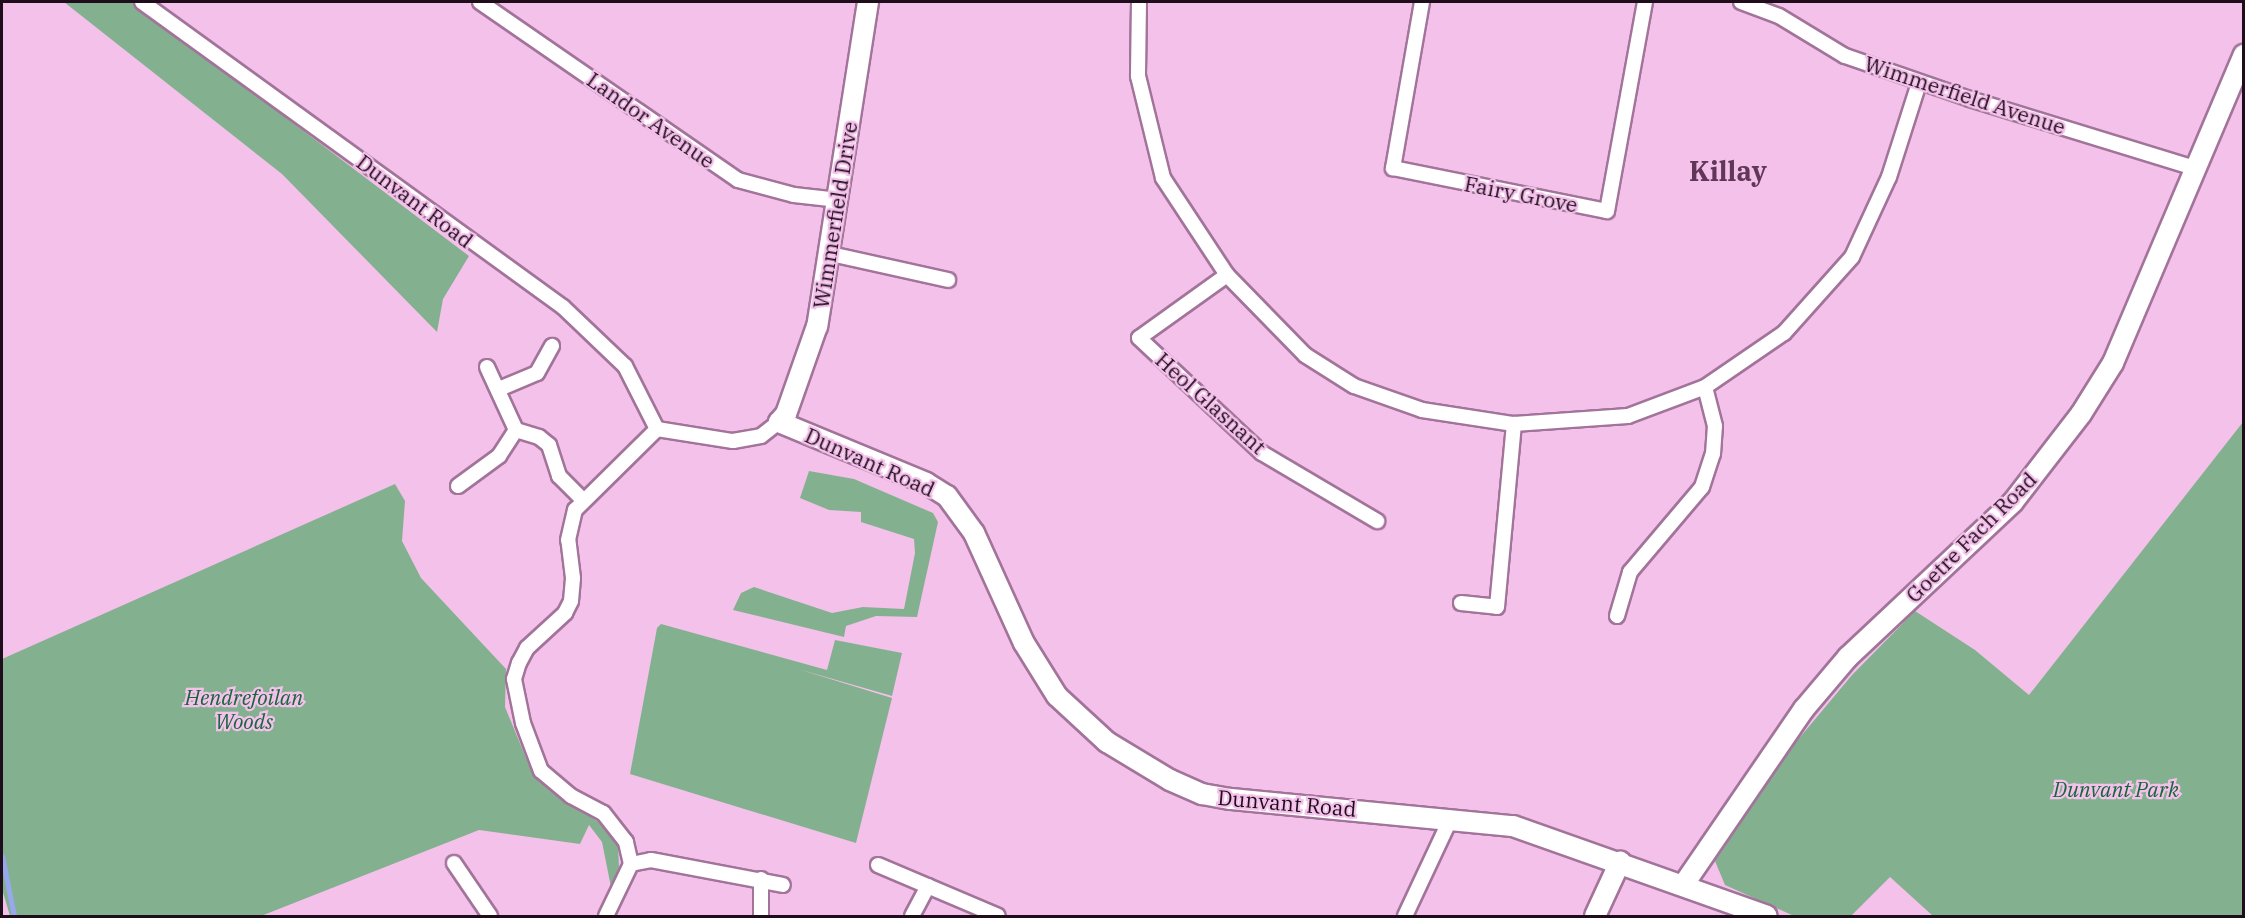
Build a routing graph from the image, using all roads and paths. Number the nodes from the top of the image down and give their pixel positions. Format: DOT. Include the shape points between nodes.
graph roads {
  1 [pos="142,2"];
  2 [pos="480,2"];
  3 [pos="868,2"];
  4 [pos="1139,2"];
  5 [pos="1422,2"];
  6 [pos="1645,2"];
  7 [pos="1741,2"];
  8 [pos="2244,55"];
  9 [pos="1919,83"];
  10 [pos="2197,169"];
  11 [pos="838,200"];
  12 [pos="831,254"];
  13 [pos="1227,275"];
  14 [pos="948,280"];
  15 [pos="552,346"];
  16 [pos="487,367"];
  17 [pos="1705,387"];
  18 [pos="499,389"];
  19 [pos="779,422"];
  20 [pos="1514,424"];
  21 [pos="657,429"];
  22 [pos="516,430"];
  23 [pos="458,486"];
  24 [pos="582,500"];
  25 [pos="1377,521"];
  26 [pos="1461,603"];
  27 [pos="1617,616"];
  28 [pos="1450,818"];
  29 [pos="1620,862"];
  30 [pos="454,863"];
  31 [pos="630,864"];
  32 [pos="878,866"];
  33 [pos="761,879"];
  34 [pos="1684,884"];
  35 [pos="783,885"];
  36 [pos="928,886"];
  37 [pos="490,916"];
  38 [pos="606,916"];
  39 [pos="761,916"];
  40 [pos="912,916"];
  41 [pos="998,916"];
  42 [pos="1405,916"];
  43 [pos="1595,916"];
  44 [pos="1767,916"];
  1 -- 21 [label="street, Dunvant Road" via="563,307 625,366"];
  2 -- 11 [label="street, Landor Avenue" via="738,180 794,195"];
  3 -- 11 [label="street, Wimmerfield Drive"];
  4 -- 13 [label="street" via="1138,76 1163,178"];
  5 -- 6 [label="street, Fairy Grove" via="1393,168 1607,211"];
  7 -- 9 [label="street, Wimmerfield Avenue" via="1779,16 1845,56"];
  8 -- 10 [label="street, Goetre Fach Road"];
  9 -- 10 [label="street, Wimmerfield Avenue"];
  9 -- 17 [label="street" via="1889,177 1852,257 1784,333"];
  10 -- 34 [label="street, Goetre Fach Road" via="2113,363 2049,460 1977,538 1848,657 1804,709"];
  11 -- 12 [label="street, Wimmerfield Drive"];
  12 -- 14 [label="street"];
  12 -- 19 [label="street, Wimmerfield Drive" via="818,326 786,414"];
  13 -- 20 [label="street" via="1305,355 1354,386 1422,410"];
  13 -- 25 [label="street, Heol Glasnant" via="1139,338 1262,453"];
  15 -- 18 [label="street" via="537,373"];
  16 -- 18 [label="street"];
  17 -- 20 [label="street" via="1628,416"];
  17 -- 27 [label="street" via="1715,426 1713,454 1702,487 1630,572"];
  18 -- 22 [label="street"];
  19 -- 21 [label="street" via="761,436 733,441"];
  19 -- 28 [label="street, Dunvant Road" via="926,483 947,496 974,533 1024,643 1057,696 1092,730 1139,763 1202,794"];
  20 -- 26 [label="street" via="1497,607"];
  21 -- 24 [label="street"];
  22 -- 23 [label="street" via="499,456"];
  22 -- 24 [label="street" via="539,437 549,445 559,476"];
  24 -- 31 [label="street" via="570,521 571,601 565,613 527,648 514,679 523,723 541,771 615,825 626,842"];
  28 -- 29 [label="street, Dunvant Road" via="1522,828"];
  28 -- 42 [label="street"];
  29 -- 34 [label="street, Dunvant Road"];
  29 -- 43 [label="street"];
  30 -- 37 [label="street"];
  31 -- 33 [label="street" via="651,860"];
  31 -- 38 [label="street"];
  32 -- 36 [label="street"];
  33 -- 35 [label="street"];
  33 -- 39 [label="street"];
  34 -- 44 [label="street, Dunvant Road"];
  36 -- 40 [label="street"];
  36 -- 41 [label="street"];
}
